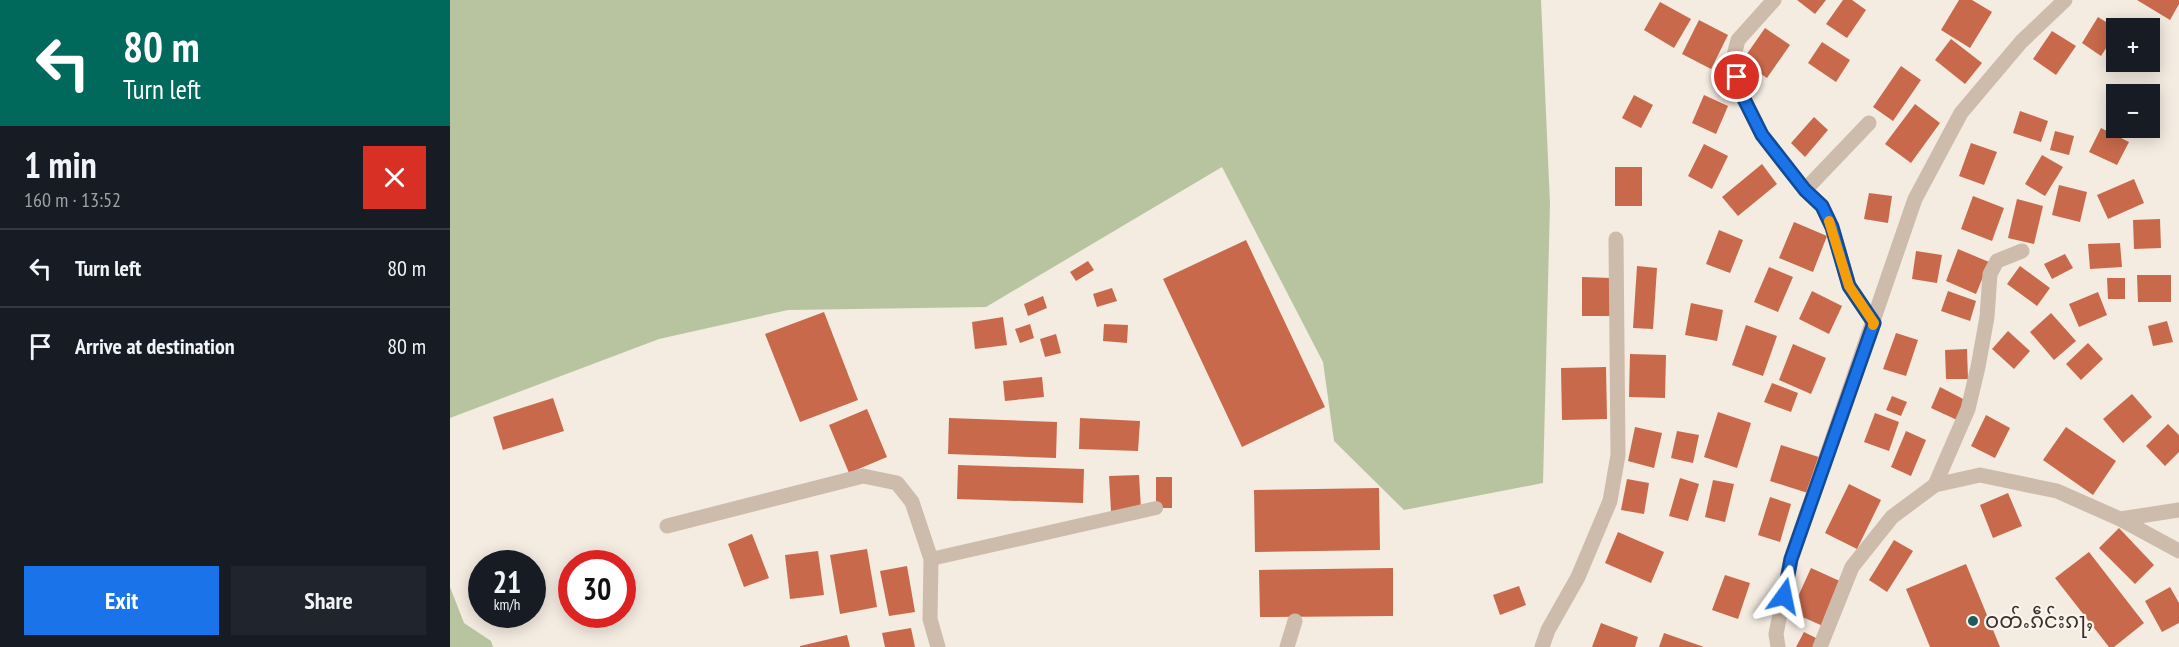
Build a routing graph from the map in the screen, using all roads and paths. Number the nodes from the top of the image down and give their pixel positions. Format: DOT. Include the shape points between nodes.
graph roads {
  1 [pos="1774,0"];
  2 [pos="2065,0"];
  3 [pos="1869,123"];
  4 [pos="1805,190"];
  5 [pos="1616,239"];
  6 [pos="2022,250"];
  7 [pos="1874,323"];
  8 [pos="1935,485"];
  9 [pos="1156,508"];
  10 [pos="2179,510"];
  11 [pos="2120,519"];
  12 [pos="667,526"];
  13 [pos="2179,551"];
  14 [pos="931,559"];
  15 [pos="1295,621"];
  16 [pos="938,647"];
  17 [pos="1287,647"];
  18 [pos="1542,647"];
  19 [pos="1778,647"];
  20 [pos="1820,647"];
  1 -- 4 [label="street" via="1738,40 1733,59 1742,95 1762,135"];
  2 -- 7 [label="street" via="2021,42 1960,113 1915,199"];
  3 -- 4 [label="street"];
  4 -- 7 [label="street" via="1822,206 1849,286"];
  5 -- 18 [label="street" via="1618,455 1610,501 1578,577"];
  6 -- 8 [label="street" via="1997,261 1990,274 1987,317 1968,409"];
  7 -- 19 [label="street" via="1791,559 1776,634"];
  8 -- 11 [label="street" via="1980,475 2057,492"];
  8 -- 20 [label="street" via="1892,517 1852,567"];
  9 -- 14 [label="lane"];
  10 -- 11 [label="street"];
  11 -- 13 [label="street"];
  12 -- 14 [label="street" via="863,476 897,483 912,502"];
  14 -- 16 [label="street" via="930,619"];
  15 -- 17 [label="street"];
}
